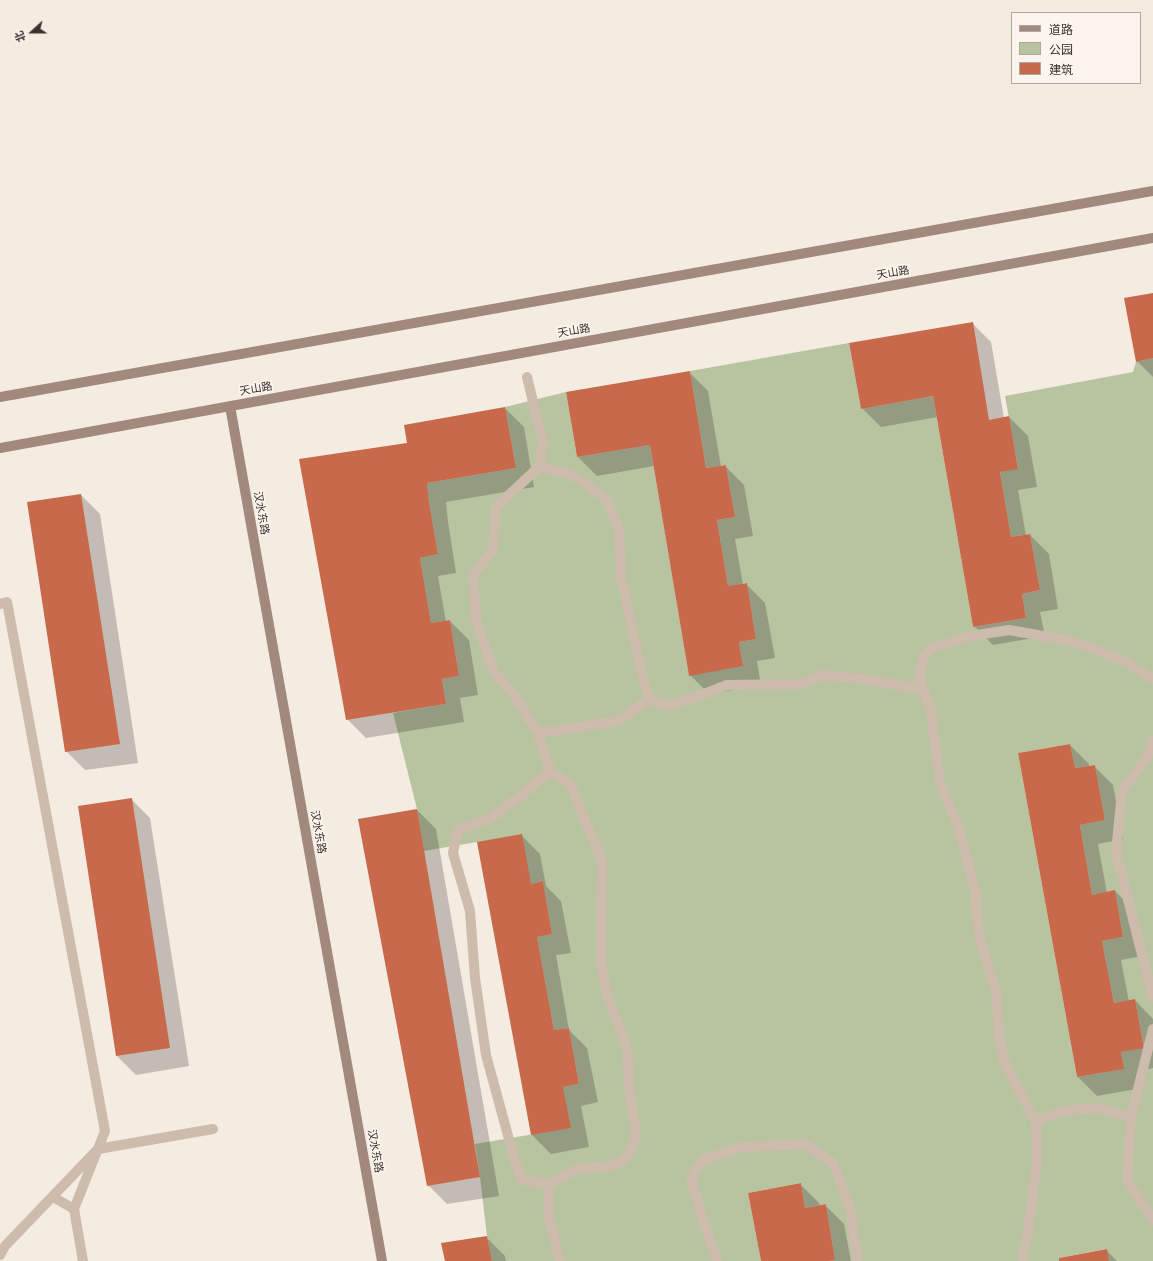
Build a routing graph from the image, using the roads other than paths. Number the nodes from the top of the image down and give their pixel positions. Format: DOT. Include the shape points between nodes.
graph roads {
  1 [pos="1153,191"];
  2 [pos="1153,238"];
  3 [pos="527,376"];
  4 [pos="0,397"];
  5 [pos="230,406"];
  6 [pos="0,448"];
  7 [pos="540,466"];
  8 [pos="0,604"];
  9 [pos="1153,679"];
  10 [pos="923,689"];
  11 [pos="650,699"];
  12 [pos="538,733"];
  13 [pos="1153,741"];
  14 [pos="550,771"];
  15 [pos="1153,998"];
  16 [pos="1153,1029"];
  17 [pos="1131,1117"];
  18 [pos="1036,1121"];
  19 [pos="213,1129"];
  20 [pos="98,1149"];
  21 [pos="550,1184"];
  22 [pos="53,1197"];
  23 [pos="74,1209"];
  24 [pos="1153,1220"];
  25 [pos="0,1255"];
  26 [pos="83,1261"];
  27 [pos="382,1261"];
  28 [pos="560,1261"];
  29 [pos="717,1261"];
  30 [pos="858,1261"];
  31 [pos="1022,1261"];
  1 -- 4 [label="street"];
  2 -- 5 [label="street, 天山路"];
  3 -- 7 [label="street" via="543,442"];
  5 -- 6 [label="street, 天山路"];
  5 -- 27 [label="street, 汉水东路"];
  7 -- 11 [label="street" via="572,475 605,497 619,530 621,577 643,679"];
  7 -- 12 [label="street" via="496,507 493,550 473,574 476,621 494,672 515,696"];
  8 -- 20 [label="street" via="7,602 106,1131"];
  9 -- 10 [label="street" via="1126,662 1088,647 1066,640 1009,630 971,636 931,648 923,657 920,680"];
  10 -- 11 [label="street" via="823,675 801,684 727,685 668,706"];
  10 -- 18 [label="street" via="931,710 940,782 959,830 975,889 979,935 997,996 999,1038 1004,1060"];
  11 -- 12 [label="street" via="617,721"];
  12 -- 14 [label="street"];
  13 -- 15 [label="street" via="1147,757 1122,792 1116,852"];
  14 -- 21 [label="street" via="570,784 602,860 601,966 608,998 627,1048 636,1138 625,1160 610,1166 578,1169"];
  14 -- 21 [label="street" via="489,819 458,830 452,853 470,911 475,978 486,1055 516,1165 522,1180"];
  16 -- 17 [label="street"];
  17 -- 18 [label="street" via="1098,1108 1062,1111"];
  17 -- 24 [label="street" via="1126,1180"];
  18 -- 31 [label="street" via="1037,1159"];
  19 -- 20 [label="street"];
  20 -- 22 [label="street"];
  20 -- 23 [label="street"];
  21 -- 28 [label="street" via="548,1212"];
  22 -- 23 [label="street"];
  22 -- 25 [label="street" via="5,1246"];
  23 -- 26 [label="street"];
  29 -- 30 [label="street" via="691,1178 702,1160 742,1147 805,1144 833,1163 849,1205"];
}
